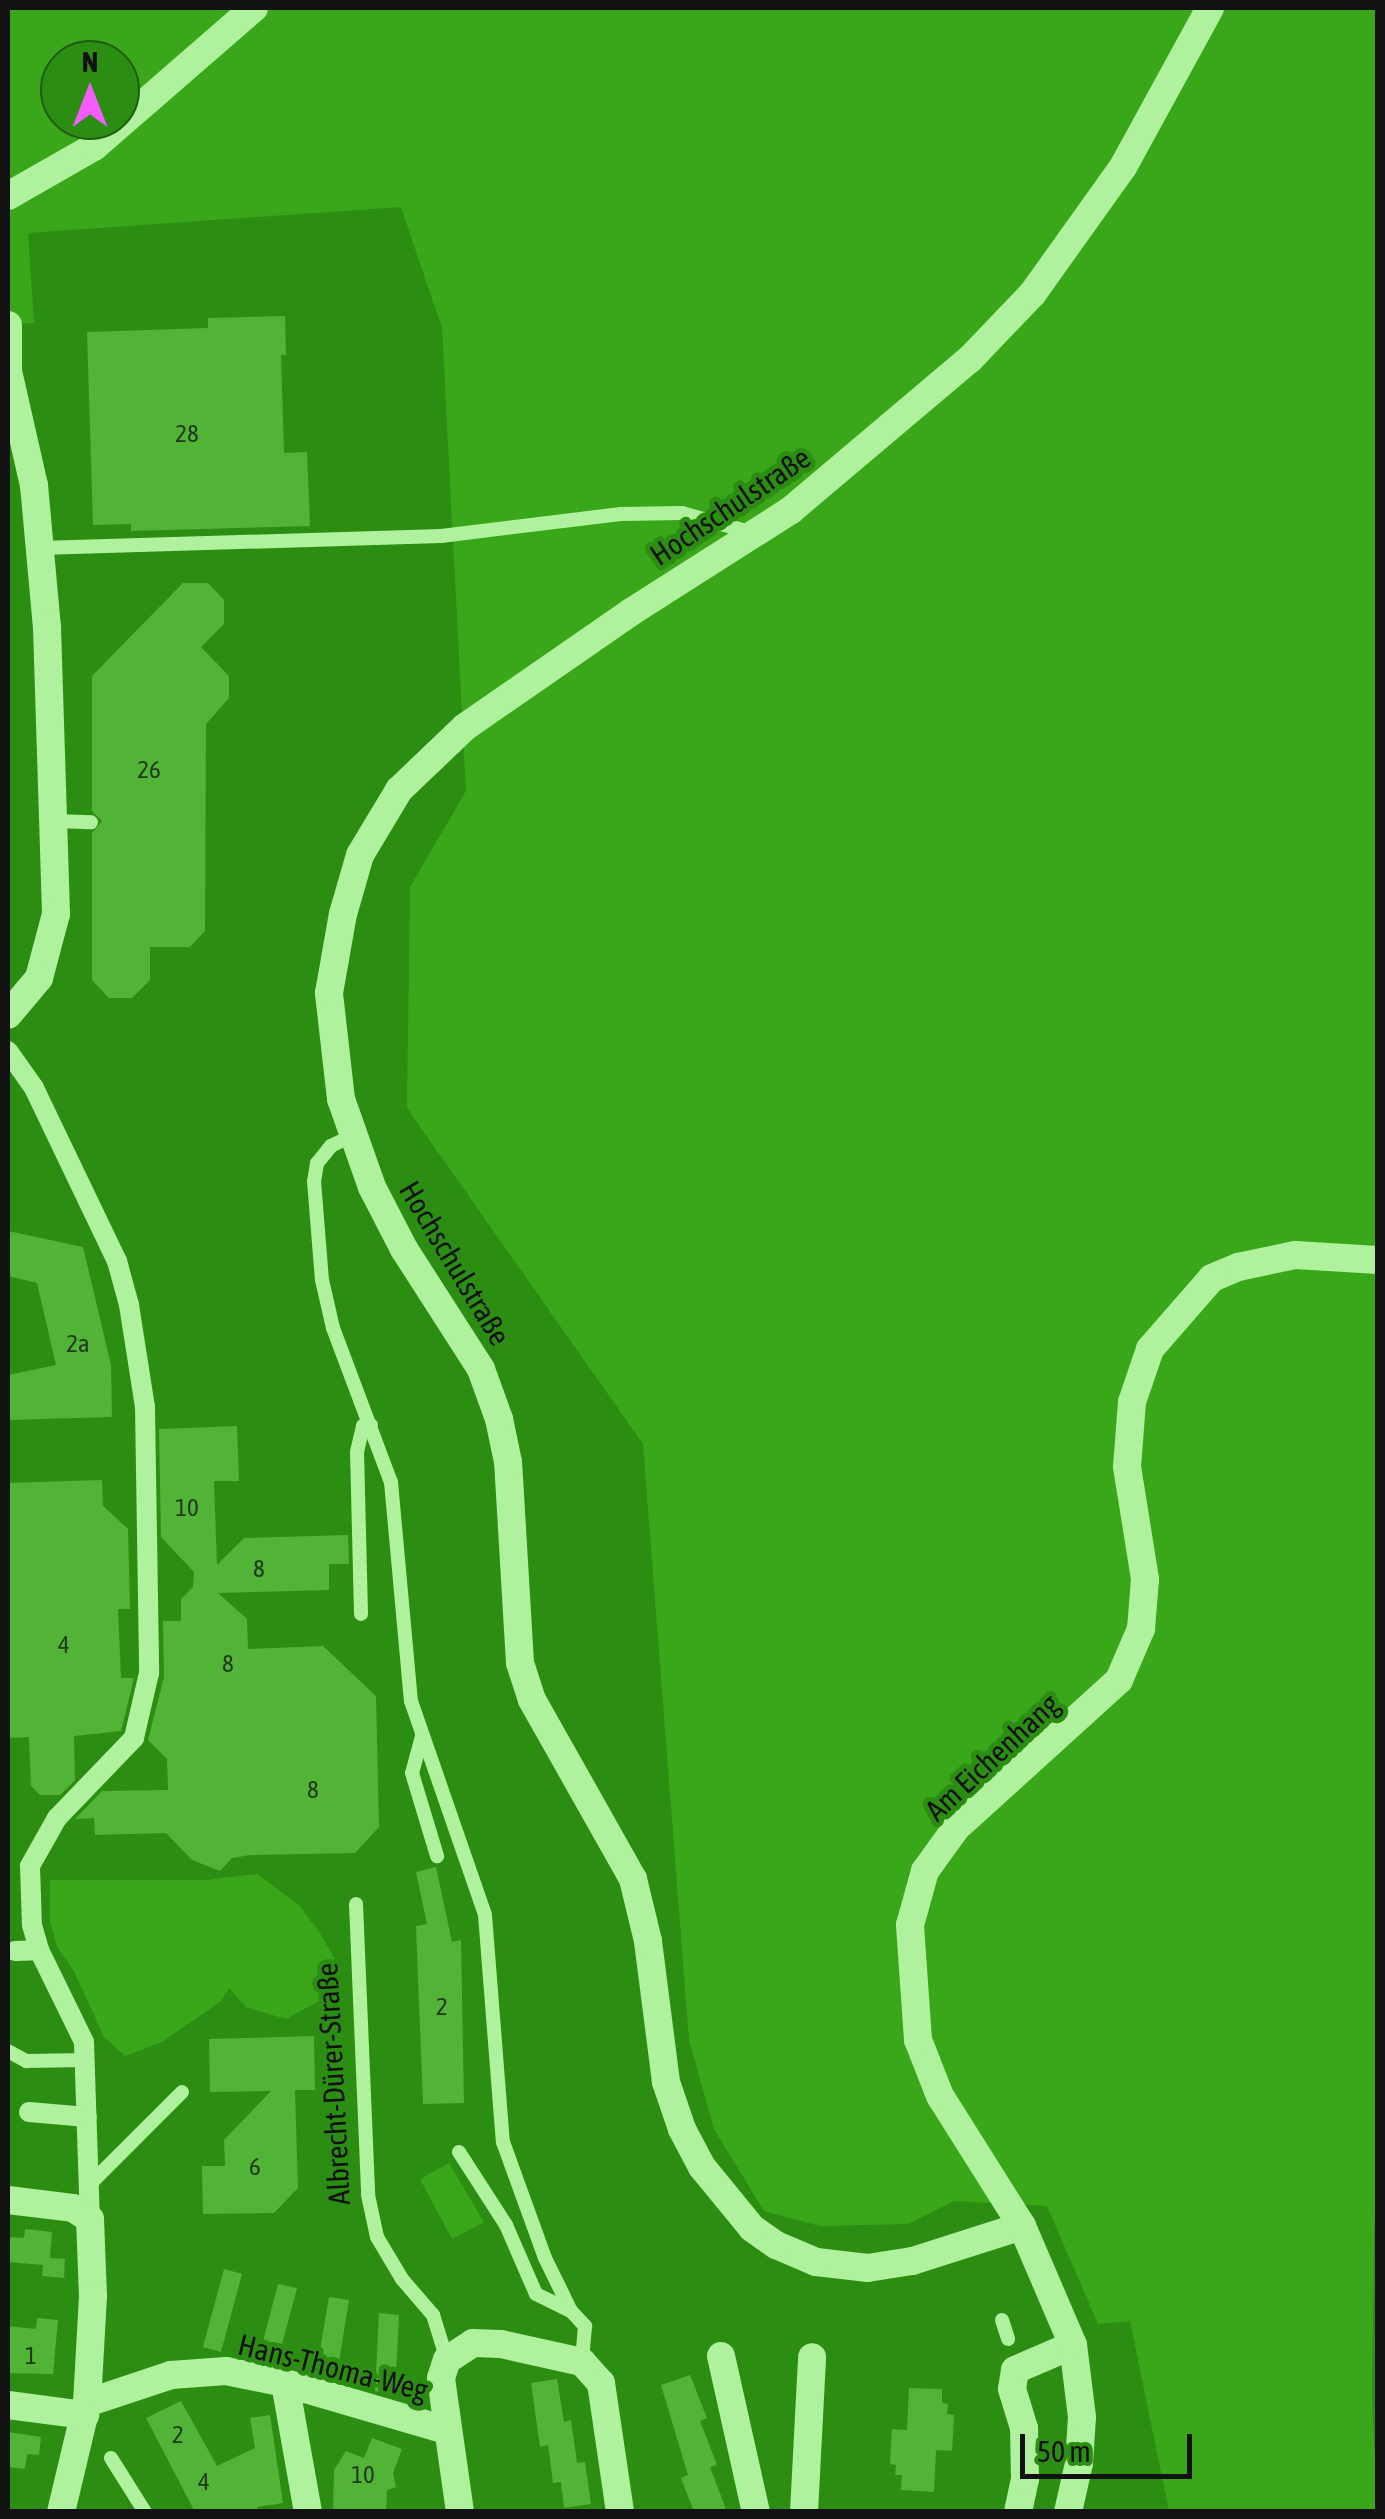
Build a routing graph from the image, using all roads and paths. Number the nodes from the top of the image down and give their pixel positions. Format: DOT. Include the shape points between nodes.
graph roads {
  1 [pos="254,8"];
  2 [pos="1210,8"];
  3 [pos="8,196"];
  4 [pos="8,326"];
  5 [pos="8,371"];
  6 [pos="754,534"];
  7 [pos="40,548"];
  8 [pos="55,821"];
  9 [pos="92,822"];
  10 [pos="8,1015"];
  11 [pos="8,1050"];
  12 [pos="352,1136"];
  13 [pos="1378,1260"];
  14 [pos="371,1425"];
  15 [pos="360,1614"];
  16 [pos="422,1735"];
  17 [pos="437,1856"];
  18 [pos="356,1904"];
  19 [pos="39,1950"];
  20 [pos="14,1951"];
  21 [pos="8,2052"];
  22 [pos="85,2060"];
  23 [pos="182,2092"];
  24 [pos="29,2112"];
  25 [pos="87,2118"];
  26 [pos="459,2152"];
  27 [pos="90,2184"];
  28 [pos="8,2200"];
  29 [pos="90,2220"];
  30 [pos="1022,2226"];
  31 [pos="571,2312"];
  32 [pos="1002,2320"];
  33 [pos="1008,2339"];
  34 [pos="1074,2344"];
  35 [pos="722,2356"];
  36 [pos="812,2357"];
  37 [pos="448,2360"];
  38 [pos="582,2362"];
  39 [pos="285,2383"];
  40 [pos="8,2404"];
  41 [pos="86,2409"];
  42 [pos="446,2430"];
  43 [pos="112,2458"];
  44 [pos="61,2512"];
  45 [pos="145,2512"];
  46 [pos="308,2512"];
  47 [pos="460,2512"];
  48 [pos="620,2512"];
  49 [pos="756,2512"];
  50 [pos="804,2512"];
  51 [pos="1018,2512"];
  52 [pos="1068,2512"];
  1 -- 3 [label="street" via="94,148"];
  2 -- 6 [label="street, Hochschulstraße" via="1123,167 1033,292 970,360 886,434"];
  4 -- 5 [label="street"];
  5 -- 7 [label="street" via="34,484"];
  6 -- 7 [label="lane" via="682,513 622,514 441,536 155,538"];
  6 -- 12 [label="street, Hochschulstraße" via="465,727 398,790 360,855 330,992"];
  7 -- 8 [label="street"];
  8 -- 9 [label="lane"];
  8 -- 10 [label="street" via="56,914 48,954 39,978"];
  11 -- 19 [label="street" via="34,1088 117,1261 145,1407 149,1673 134,1738 57,1818 30,1866"];
  12 -- 14 [label="lane" via="317,1163 317,1246 333,1328"];
  12 -- 30 [label="street, Hochschulstraße" via="404,1249 481,1369 498,1418 508,1462 520,1663 532,1700 632,1879 648,1941 666,2082 702,2167 752,2228 816,2262 868,2268 912,2261"];
  13 -- 30 [label="street, Am Eichenhang" via="1295,1255 1238,1266 1212,1278 1150,1349 1132,1402 1127,1467 1145,1580 1134,1646 1119,1680 956,1828 925,1871 910,1926 918,2040 940,2096"];
  14 -- 15 [label="lane" via="362,1426 357,1452"];
  14 -- 16 [label="lane" via="391,1482 404,1659"];
  16 -- 17 [label="lane" via="412,1774"];
  16 -- 31 [label="lane" via="485,1915 503,2142"];
  18 -- 37 [label="lane, Albrecht-Dürer-Straße" via="374,2223 402,2279 432,2314"];
  19 -- 20 [label="street"];
  19 -- 22 [label="street" via="81,2030"];
  21 -- 22 [label="lane" via="26,2061"];
  22 -- 25 [label="street"];
  23 -- 27 [label="lane"];
  24 -- 25 [label="street"];
  25 -- 27 [label="street"];
  26 -- 31 [label="lane" via="506,2225 536,2294"];
  27 -- 29 [label="street"];
  28 -- 29 [label="street" via="74,2208"];
  29 -- 41 [label="street"];
  30 -- 34 [label="street, Am Eichenhang"];
  31 -- 38 [label="lane" via="585,2326"];
  32 -- 33 [label="lane"];
  34 -- 51 [label="street" via="1015,2370 1012,2389 1025,2445"];
  34 -- 52 [label="street, Am Eichenhang" via="1082,2417"];
  35 -- 49 [label="street"];
  36 -- 50 [label="street"];
  37 -- 38 [label="street" via="473,2344 487,2344"];
  37 -- 42 [label="street" via="441,2378"];
  38 -- 48 [label="street" via="602,2383"];
  39 -- 41 [label="street, Hans-Thoma-Weg" via="226,2371 171,2375"];
  39 -- 42 [label="street, Hans-Thoma-Weg"];
  39 -- 46 [label="street"];
  40 -- 41 [label="street"];
  41 -- 44 [label="street"];
  42 -- 47 [label="street"];
  43 -- 45 [label="lane"];
}
